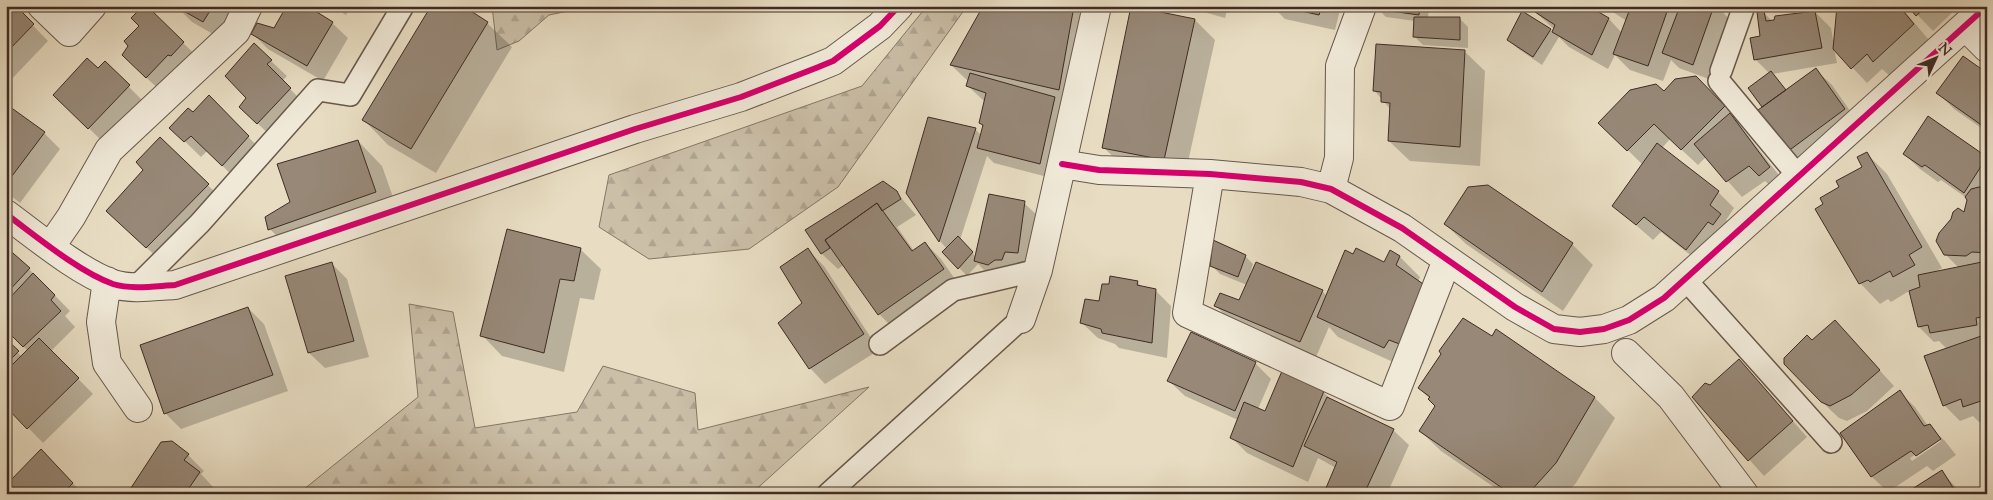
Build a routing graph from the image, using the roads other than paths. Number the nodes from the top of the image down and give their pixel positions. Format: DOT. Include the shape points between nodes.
graph roads {
  1 [pos="42,6"];
  2 [pos="92,6"];
  3 [pos="248,6"];
  4 [pos="403,6"];
  5 [pos="899,6"];
  6 [pos="1097,6"];
  7 [pos="1362,6"];
  8 [pos="1744,6"];
  9 [pos="1987,6"];
  10 [pos="1965,26"];
  11 [pos="1987,48"];
  12 [pos="1062,164"];
  13 [pos="1210,174"];
  14 [pos="1798,176"];
  15 [pos="1331,189"];
  16 [pos="6,214"];
  17 [pos="51,246"];
  18 [pos="1447,260"];
  19 [pos="1038,270"];
  20 [pos="1686,279"];
  21 [pos="107,281"];
  22 [pos="136,287"];
  23 [pos="1021,319"];
  24 [pos="880,344"];
  25 [pos="1626,353"];
  26 [pos="138,408"];
  27 [pos="1831,442"];
  28 [pos="828,494"];
  29 [pos="1744,494"];
  1 -- 2 [label="street" via="69,32"];
  3 -- 17 [label="street" via="236,31 109,150 71,218"];
  4 -- 22 [label="lane" via="350,95 318,90 200,222"];
  5 -- 22 [label="street" via="880,26 833,61 741,96 634,129 175,285"];
  6 -- 12 [label="street"];
  7 -- 15 [label="street" via="1340,66 1338,158"];
  8 -- 14 [label="lane" via="1720,76"];
  9 -- 10 [label="street"];
  10 -- 11 [label="street"];
  10 -- 14 [label="street"];
  12 -- 13 [label="street" via="1099,170"];
  12 -- 19 [label="street"];
  13 -- 15 [label="street" via="1301,182"];
  13 -- 18 [label="street" via="1187,313 1390,406"];
  14 -- 20 [label="street"];
  15 -- 18 [label="street" via="1402,228"];
  16 -- 17 [label="street"];
  17 -- 21 [label="street"];
  18 -- 20 [label="street" via="1515,307 1554,329 1580,332 1604,329 1629,320 1664,298"];
  19 -- 23 [label="street"];
  19 -- 24 [label="lane" via="952,290"];
  20 -- 27 [label="lane"];
  21 -- 22 [label="street"];
  21 -- 26 [label="street" via="101,322 107,364"];
  23 -- 28 [label="lane"];
  25 -- 29 [label="street" via="1671,397"];
}
